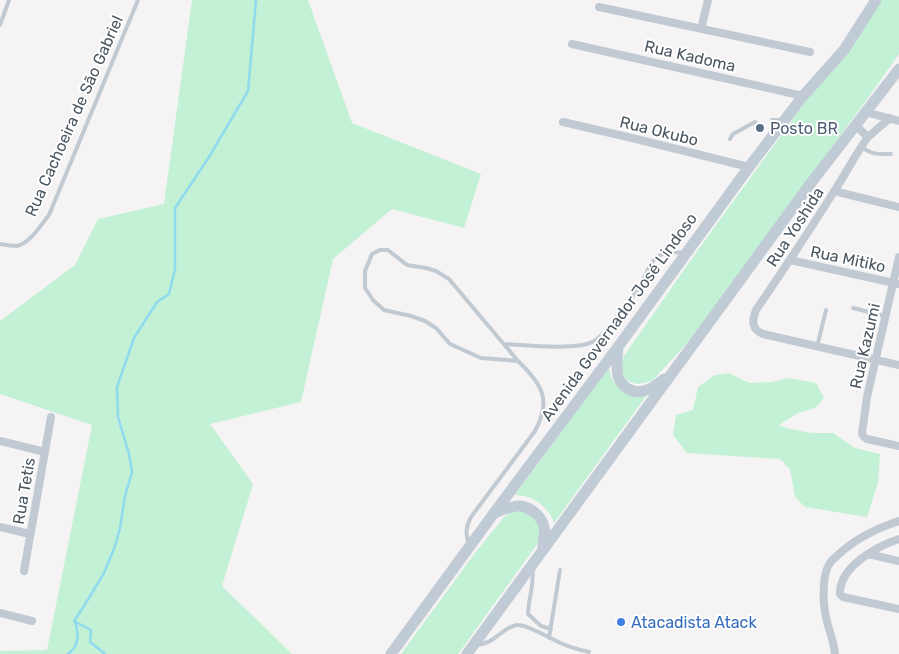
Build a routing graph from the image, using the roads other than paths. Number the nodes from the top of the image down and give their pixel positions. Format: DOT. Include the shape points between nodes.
graph roads {
  1 [pos="9,0"];
  2 [pos="138,0"];
  3 [pos="708,0"];
  4 [pos="876,0"];
  5 [pos="599,8"];
  6 [pos="0,25"];
  7 [pos="701,29"];
  8 [pos="572,44"];
  9 [pos="810,52"];
  10 [pos="899,70"];
  11 [pos="803,96"];
  12 [pos="865,112"];
  13 [pos="890,118"];
  14 [pos="772,120"];
  15 [pos="784,120"];
  16 [pos="899,121"];
  17 [pos="563,122"];
  18 [pos="755,122"];
  19 [pos="855,125"];
  20 [pos="868,137"];
  21 [pos="730,139"];
  22 [pos="861,146"];
  23 [pos="891,154"];
  24 [pos="749,167"];
  25 [pos="834,191"];
  26 [pos="899,207"];
  27 [pos="0,244"];
  28 [pos="686,253"];
  29 [pos="899,257"];
  30 [pos="790,260"];
  31 [pos="896,283"];
  32 [pos="853,308"];
  33 [pos="826,310"];
  34 [pos="885,316"];
  35 [pos="504,344"];
  36 [pos="817,346"];
  37 [pos="618,347"];
  38 [pos="876,360"];
  39 [pos="518,361"];
  40 [pos="899,365"];
  41 [pos="669,376"];
  42 [pos="51,417"];
  43 [pos="0,441"];
  44 [pos="899,446"];
  45 [pos="45,452"];
  46 [pos="494,513"];
  47 [pos="899,521"];
  48 [pos="0,527"];
  49 [pos="30,534"];
  50 [pos="899,539"];
  51 [pos="469,547"];
  52 [pos="542,549"];
  53 [pos="868,554"];
  54 [pos="899,561"];
  55 [pos="533,562"];
  56 [pos="560,570"];
  57 [pos="24,571"];
  58 [pos="899,609"];
  59 [pos="0,613"];
  60 [pos="32,621"];
  61 [pos="551,629"];
  62 [pos="549,638"];
  63 [pos="474,644"];
  64 [pos="590,652"];
  65 [pos="391,654"];
  66 [pos="466,654"];
  67 [pos="835,654"];
  1 -- 6 [label="lane"];
  2 -- 27 [label="lane, Rua Cachoeira de São Gabriel" via="49,215 30,239 17,246"];
  3 -- 7 [label="street"];
  4 -- 11 [label="main road, Avenida Governador José Lindoso" via="844,50"];
  5 -- 7 [label="street"];
  7 -- 9 [label="street"];
  8 -- 11 [label="street, Rua Kadoma"];
  10 -- 12 [label="main road"];
  11 -- 15 [label="main road, Avenida Governador José Lindoso"];
  12 -- 13 [label="street"];
  12 -- 19 [label="main road"];
  13 -- 16 [label="street"];
  13 -- 20 [label="street, Rua Yoshida"];
  14 -- 15 [label="lane"];
  15 -- 24 [label="main road, Avenida Governador José Lindoso"];
  17 -- 24 [label="street, Rua Okubo" via="725,157"];
  18 -- 21 [label="lane"];
  19 -- 20 [label="street"];
  19 -- 41 [label="main road"];
  20 -- 22 [label="street, Rua Yoshida"];
  22 -- 23 [label="lane" via="875,154"];
  22 -- 25 [label="street, Rua Yoshida"];
  24 -- 28 [label="main road, Avenida Governador José Lindoso"];
  25 -- 26 [label="street"];
  25 -- 30 [label="street, Rua Yoshida"];
  28 -- 35 [label="lane" via="673,252 655,259 634,294 606,331 594,341 582,346"];
  28 -- 37 [label="main road, Avenida Governador José Lindoso"];
  29 -- 31 [label="street, Rua Kazumi"];
  30 -- 31 [label="street, Rua Mitiko"];
  30 -- 36 [label="street, Rua Yoshida" via="756,310 754,328 758,332"];
  31 -- 34 [label="street, Rua Kazumi"];
  32 -- 34 [label="lane"];
  33 -- 36 [label="lane"];
  34 -- 38 [label="street, Rua Kazumi"];
  35 -- 39 [label="lane"];
  35 -- 39 [label="lane" via="448,279 436,271 407,265 388,250 372,254 364,271 366,288 384,310 425,321 450,344 481,358"];
  36 -- 38 [label="street"];
  37 -- 41 [label="main road" via="618,378 632,391 642,392"];
  37 -- 46 [label="main road, Avenida Governador José Lindoso"];
  38 -- 40 [label="street"];
  38 -- 44 [label="street, Rua Kazumi" via="862,433 867,439"];
  39 -- 51 [label="lane" via="536,382 544,398 541,420 471,517 465,535"];
  41 -- 52 [label="main road"];
  42 -- 45 [label="street, Rua Tetis"];
  43 -- 45 [label="street"];
  45 -- 49 [label="street, Rua Tetis"];
  46 -- 51 [label="main road, Avenida Governador José Lindoso"];
  46 -- 52 [label="main road" via="520,506 532,510 544,526"];
  47 -- 67 [label="street" via="854,542 829,563 825,573 825,613"];
  48 -- 49 [label="street"];
  49 -- 57 [label="street, Rua Tetis"];
  50 -- 53 [label="street"];
  51 -- 65 [label="main road, Avenida Governador José Lindoso"];
  52 -- 55 [label="main road"];
  53 -- 54 [label="street"];
  53 -- 58 [label="street" via="850,570 840,594"];
  55 -- 61 [label="lane" via="528,614 541,626"];
  55 -- 63 [label="main road"];
  56 -- 61 [label="lane"];
  59 -- 60 [label="street"];
  61 -- 62 [label="lane"];
  62 -- 63 [label="lane" via="518,624 486,644"];
  62 -- 64 [label="lane"];
  63 -- 66 [label="main road"];
}
